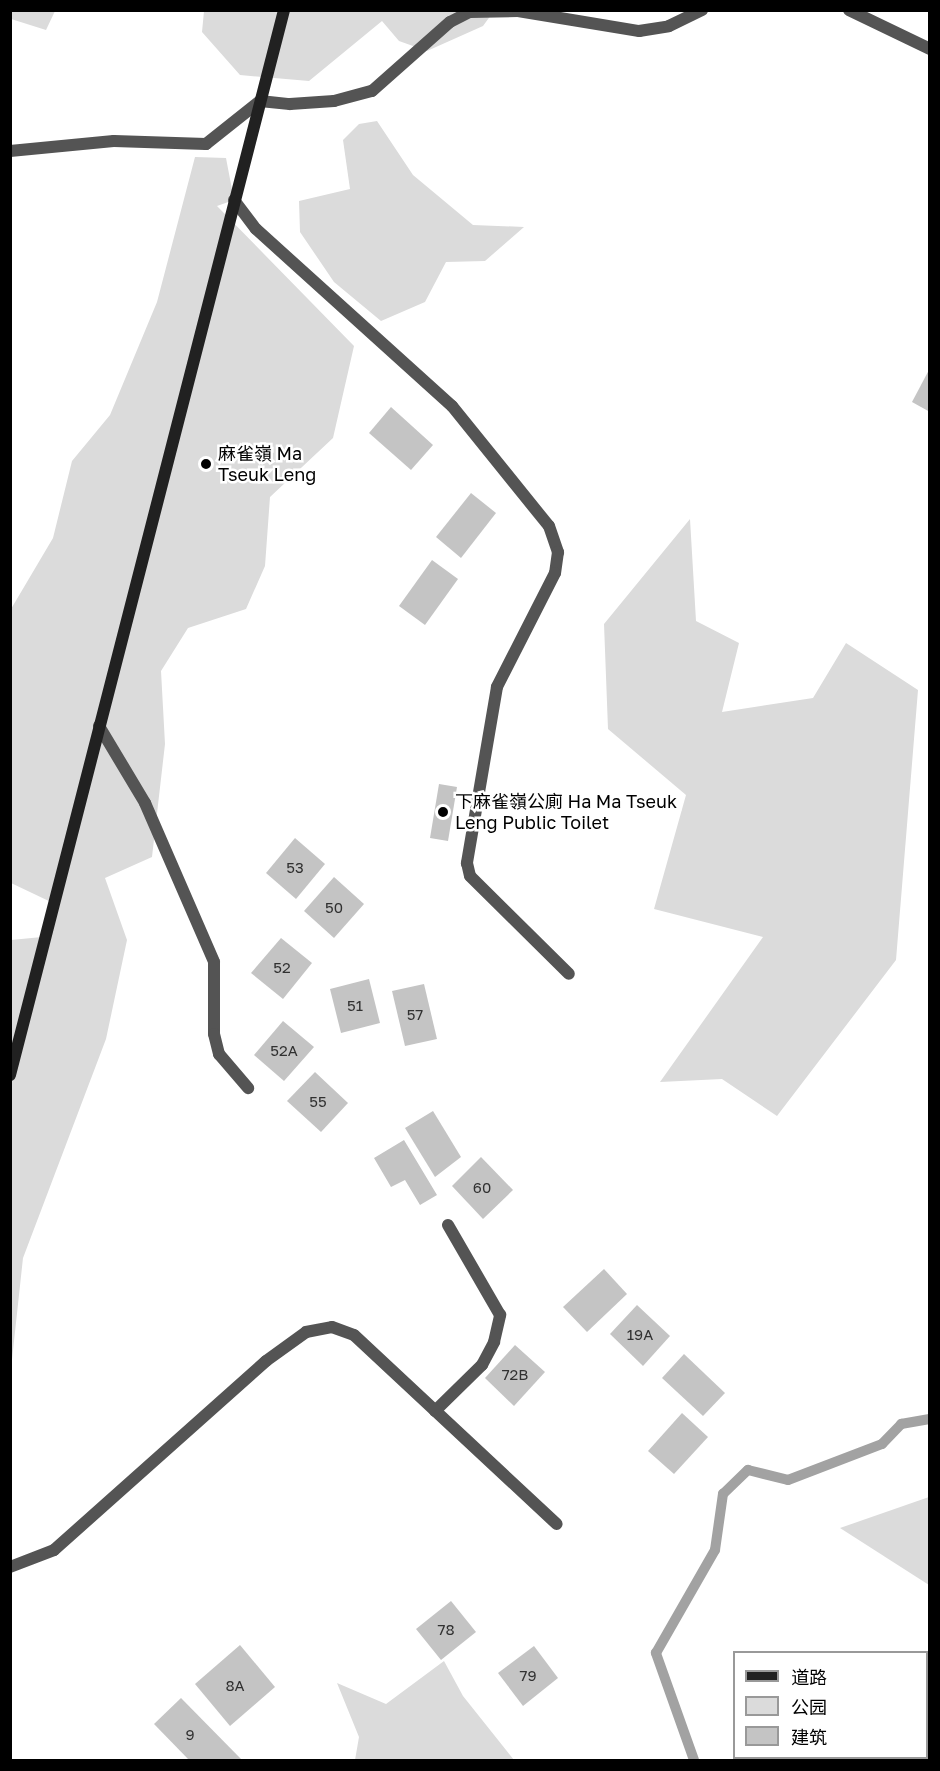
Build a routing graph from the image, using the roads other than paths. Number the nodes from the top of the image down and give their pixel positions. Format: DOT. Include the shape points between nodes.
graph roads {
  1 [pos="284,10"];
  2 [pos="702,10"];
  3 [pos="849,10"];
  4 [pos="930,49"];
  5 [pos="260,101"];
  6 [pos="10,151"];
  7 [pos="234,200"];
  8 [pos="99,726"];
  9 [pos="569,974"];
  10 [pos="10,1075"];
  11 [pos="248,1088"];
  12 [pos="448,1225"];
  13 [pos="435,1411"];
  14 [pos="557,1524"];
  15 [pos="10,1567"];
  1 -- 5 [label="main road"];
  2 -- 5 [label="street" via="669,26 639,31 518,11 470,12 450,22 372,91 334,101"];
  3 -- 4 [label="street"];
  5 -- 6 [label="street" via="206,144 114,141"];
  5 -- 7 [label="main road"];
  7 -- 8 [label="main road"];
  7 -- 9 [label="street" via="256,229 452,406 549,526 558,552 555,573 497,687 467,863 470,876"];
  8 -- 10 [label="main road"];
  8 -- 11 [label="street" via="145,803 214,962 213,1034 219,1054"];
  12 -- 13 [label="street" via="500,1315 494,1342 482,1365"];
  13 -- 14 [label="street"];
  13 -- 15 [label="street" via="354,1335 332,1327 306,1332 266,1361 54,1550"];
}
